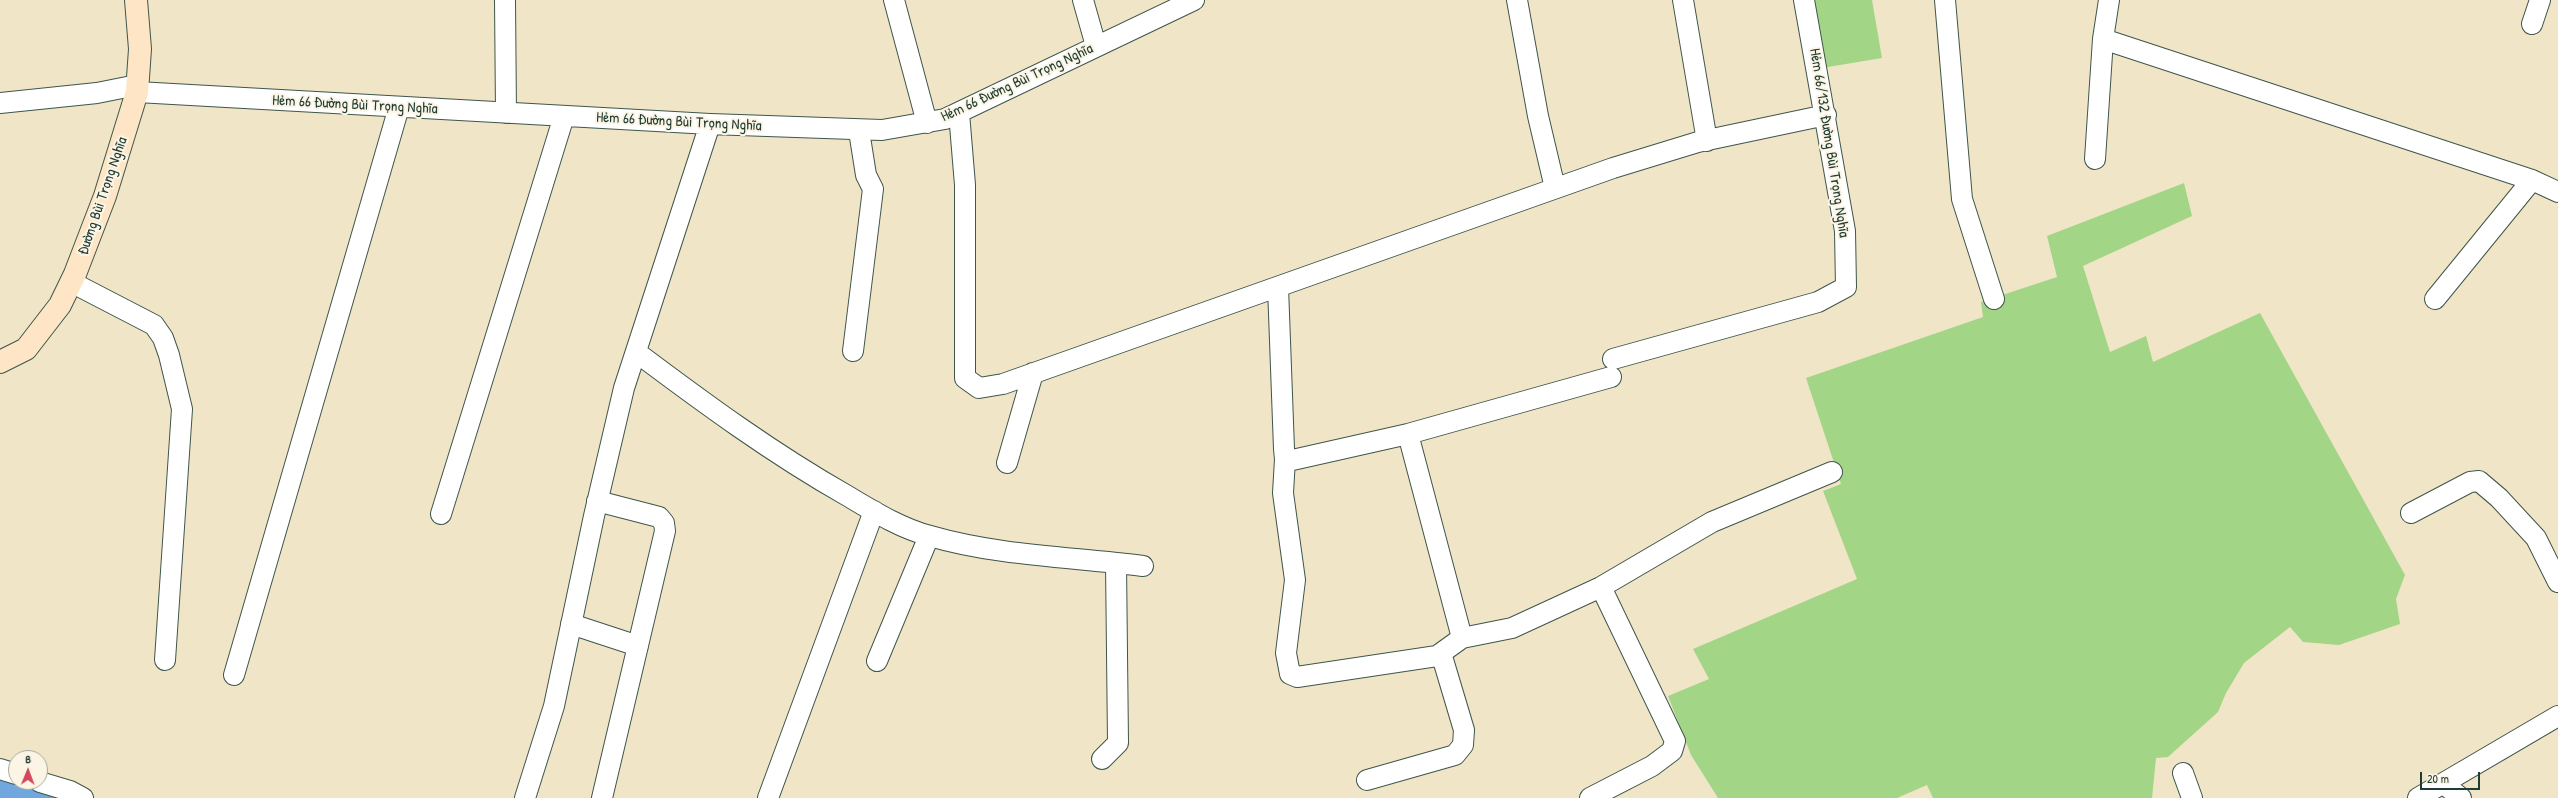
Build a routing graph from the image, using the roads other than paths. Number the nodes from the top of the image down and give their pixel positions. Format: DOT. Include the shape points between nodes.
graph roads {
  1 [pos="136,0"];
  2 [pos="505,0"];
  3 [pos="894,0"];
  4 [pos="1083,0"];
  5 [pos="1194,0"];
  6 [pos="1517,0"];
  7 [pos="1683,0"];
  8 [pos="1804,0"];
  9 [pos="1945,0"];
  10 [pos="2109,0"];
  11 [pos="2540,0"];
  12 [pos="2532,24"];
  13 [pos="2103,39"];
  14 [pos="1096,46"];
  15 [pos="137,89"];
  16 [pos="0,103"];
  17 [pos="399,107"];
  18 [pos="506,113"];
  19 [pos="959,113"];
  20 [pos="1826,115"];
  21 [pos="564,116"];
  22 [pos="927,123"];
  23 [pos="710,124"];
  24 [pos="859,131"];
  25 [pos="1707,141"];
  26 [pos="2095,159"];
  27 [pos="2532,180"];
  28 [pos="1555,188"];
  29 [pos="2558,192"];
  30 [pos="71,282"];
  31 [pos="1278,287"];
  32 [pos="1994,299"];
  33 [pos="2435,299"];
  34 [pos="853,351"];
  35 [pos="636,352"];
  36 [pos="0,362"];
  37 [pos="1033,373"];
  38 [pos="1408,434"];
  39 [pos="1285,459"];
  40 [pos="1007,463"];
  41 [pos="1832,472"];
  42 [pos="597,501"];
  43 [pos="874,512"];
  44 [pos="2411,513"];
  45 [pos="441,514"];
  46 [pos="929,536"];
  47 [pos="1116,563"];
  48 [pos="1143,566"];
  49 [pos="2558,582"];
  50 [pos="1601,587"];
  51 [pos="571,624"];
  52 [pos="1462,638"];
  53 [pos="638,646"];
  54 [pos="1441,653"];
  55 [pos="165,660"];
  56 [pos="877,661"];
  57 [pos="234,675"];
  58 [pos="2558,716"];
  59 [pos="1102,759"];
  60 [pos="2182,773"];
  61 [pos="1367,780"];
  62 [pos="48,784"];
  63 [pos="2444,784"];
  64 [pos="83,798"];
  65 [pos="525,798"];
  66 [pos="602,798"];
  67 [pos="768,798"];
  68 [pos="1590,798"];
  69 [pos="2192,798"];
  70 [pos="2418,798"];
  71 [pos="2460,798"];
  1 -- 15 [label="street, Đường Bùi Trọng Nghĩa" via="140,49"];
  2 -- 18 [label="street"];
  3 -- 22 [label="street"];
  4 -- 14 [label="street"];
  5 -- 14 [label="street, Hẻm 66 Đường Bùi Trọng Nghĩa"];
  6 -- 28 [label="street" via="1538,116"];
  7 -- 25 [label="street"];
  8 -- 20 [label="street, Hẻm 66/132 Đường Bùi Trọng Nghĩa"];
  9 -- 32 [label="street" via="1962,199"];
  10 -- 13 [label="street"];
  11 -- 12 [label="street"];
  13 -- 26 [label="street"];
  13 -- 27 [label="street"];
  14 -- 19 [label="street, Hẻm 66 Đường Bùi Trọng Nghĩa"];
  15 -- 16 [label="street, Hẻm 66 Đường Bùi Trọng Nghĩa"];
  15 -- 17 [label="street, Hẻm 66 Đường Bùi Trọng Nghĩa"];
  15 -- 30 [label="street, Đường Bùi Trọng Nghĩa" via="105,196"];
  17 -- 18 [label="street, Hẻm 66 Đường Bùi Trọng Nghĩa"];
  17 -- 57 [label="street"];
  18 -- 21 [label="street, Hẻm 66 Đường Bùi Trọng Nghĩa"];
  19 -- 22 [label="street, Hẻm 66 Đường Bùi Trọng Nghĩa"];
  19 -- 37 [label="street" via="964,185 965,378 979,388 1003,384"];
  20 -- 25 [label="street"];
  20 -- 38 [label="street, Hẻm 66/132 Đường Bùi Trọng Nghĩa" via="1845,231 1846,287 1818,302"];
  21 -- 23 [label="street, Hẻm 66 Đường Bùi Trọng Nghĩa"];
  21 -- 45 [label="street"];
  22 -- 24 [label="street, Hẻm 66 Đường Bùi Trọng Nghĩa"];
  23 -- 24 [label="street, Hẻm 66 Đường Bùi Trọng Nghĩa"];
  23 -- 35 [label="street"];
  24 -- 34 [label="street" via="866,175 873,189"];
  25 -- 28 [label="street"];
  27 -- 29 [label="street"];
  27 -- 33 [label="street"];
  28 -- 31 [label="street"];
  30 -- 36 [label="street, Đường Bùi Trọng Nghĩa" via="60,305 26,349"];
  30 -- 55 [label="street" via="154,325 163,338 169,354 182,409"];
  31 -- 37 [label="street"];
  31 -- 39 [label="street"];
  35 -- 42 [label="street" via="624,388"];
  35 -- 43 [label="street" via="720,415"];
  37 -- 40 [label="street"];
  38 -- 39 [label="street" via="1288,461"];
  38 -- 52 [label="street"];
  39 -- 54 [label="street" via="1283,493 1295,580 1286,653 1290,674 1297,677 1366,668 1437,656"];
  41 -- 50 [label="street" via="1712,522"];
  42 -- 51 [label="street"];
  42 -- 53 [label="street" via="659,517 664,523 665,531"];
  43 -- 46 [label="street"];
  43 -- 67 [label="street"];
  44 -- 49 [label="street" via="2470,482 2479,481 2499,498 2536,538"];
  46 -- 47 [label="street" via="966,545"];
  46 -- 56 [label="street"];
  47 -- 48 [label="street"];
  47 -- 59 [label="street" via="1118,743"];
  50 -- 52 [label="street" via="1512,628"];
  50 -- 68 [label="street" via="1675,741 1672,751 1652,766"];
  51 -- 53 [label="street"];
  51 -- 65 [label="street" via="554,706"];
  52 -- 54 [label="street"];
  53 -- 66 [label="street"];
  54 -- 61 [label="street" via="1464,730 1463,745 1455,755"];
  58 -- 63 [label="street"];
  60 -- 69 [label="street"];
  62 -- 64 [label="street"];
  63 -- 70 [label="street"];
  63 -- 71 [label="street"];
}
